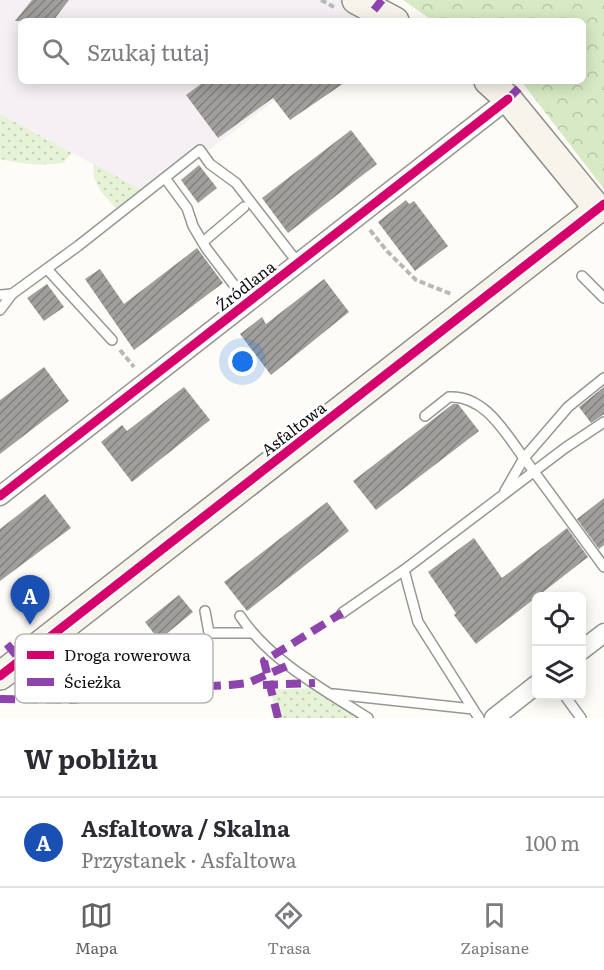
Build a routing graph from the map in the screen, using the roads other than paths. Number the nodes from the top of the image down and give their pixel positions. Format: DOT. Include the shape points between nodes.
graph roads {
  1 [pos="356,0"];
  2 [pos="389,18"];
  3 [pos="491,84"];
  4 [pos="508,99"];
  5 [pos="165,178"];
  6 [pos="244,207"];
  7 [pos="601,207"];
  8 [pos="203,242"];
  9 [pos="298,263"];
  10 [pos="47,269"];
  11 [pos="582,276"];
  12 [pos="12,294"];
  13 [pos="0,295"];
  14 [pos="604,298"];
  15 [pos="247,302"];
  16 [pos="0,310"];
  17 [pos="112,340"];
  18 [pos="604,378"];
  19 [pos="425,416"];
  20 [pos="604,422"];
  21 [pos="524,458"];
  22 [pos="533,471"];
  23 [pos="0,496"];
  24 [pos="502,496"];
  25 [pos="604,567"];
  26 [pos="404,570"];
  27 [pos="205,611"];
  28 [pos="342,613"];
  29 [pos="240,616"];
  30 [pos="252,633"];
  31 [pos="604,633"];
  32 [pos="54,634"];
  33 [pos="586,647"];
  34 [pos="15,664"];
  35 [pos="0,676"];
  36 [pos="532,689"];
  37 [pos="331,694"];
  38 [pos="568,700"];
  39 [pos="476,714"];
  40 [pos="368,718"];
  41 [pos="494,718"];
  42 [pos="581,718"];
  1 -- 2 [label="street"];
  3 -- 4 [label="street"];
  4 -- 7 [label="street"];
  4 -- 9 [label="street, Źródlana"];
  5 -- 8 [label="lane" via="187,208"];
  5 -- 9 [label="lane" via="200,150 210,164 236,183"];
  5 -- 10 [label="lane"];
  6 -- 8 [label="lane"];
  7 -- 32 [label="street, Asfaltowa"];
  8 -- 15 [label="lane"];
  9 -- 15 [label="street, Źródlana"];
  10 -- 12 [label="lane"];
  10 -- 17 [label="lane"];
  11 -- 14 [label="lane"];
  12 -- 13 [label="lane"];
  12 -- 16 [label="lane"];
  15 -- 23 [label="street, Źródlana"];
  18 -- 21 [label="lane" via="568,407"];
  19 -- 21 [label="lane" via="449,397 470,398 500,426"];
  20 -- 22 [label="lane"];
  21 -- 22 [label="lane"];
  21 -- 24 [label="lane"];
  22 -- 24 [label="lane"];
  22 -- 25 [label="lane"];
  24 -- 26 [label="lane"];
  26 -- 28 [label="lane"];
  26 -- 39 [label="lane" via="418,622"];
  27 -- 30 [label="lane" via="208,633"];
  29 -- 30 [label="lane"];
  30 -- 37 [label="lane" via="296,671"];
  31 -- 33 [label="street"];
  34 -- 35 [label="street, Asfaltowa"];
  36 -- 41 [label="street"];
  37 -- 39 [label="lane"];
  37 -- 40 [label="lane"];
  38 -- 42 [label="lane"];
}
